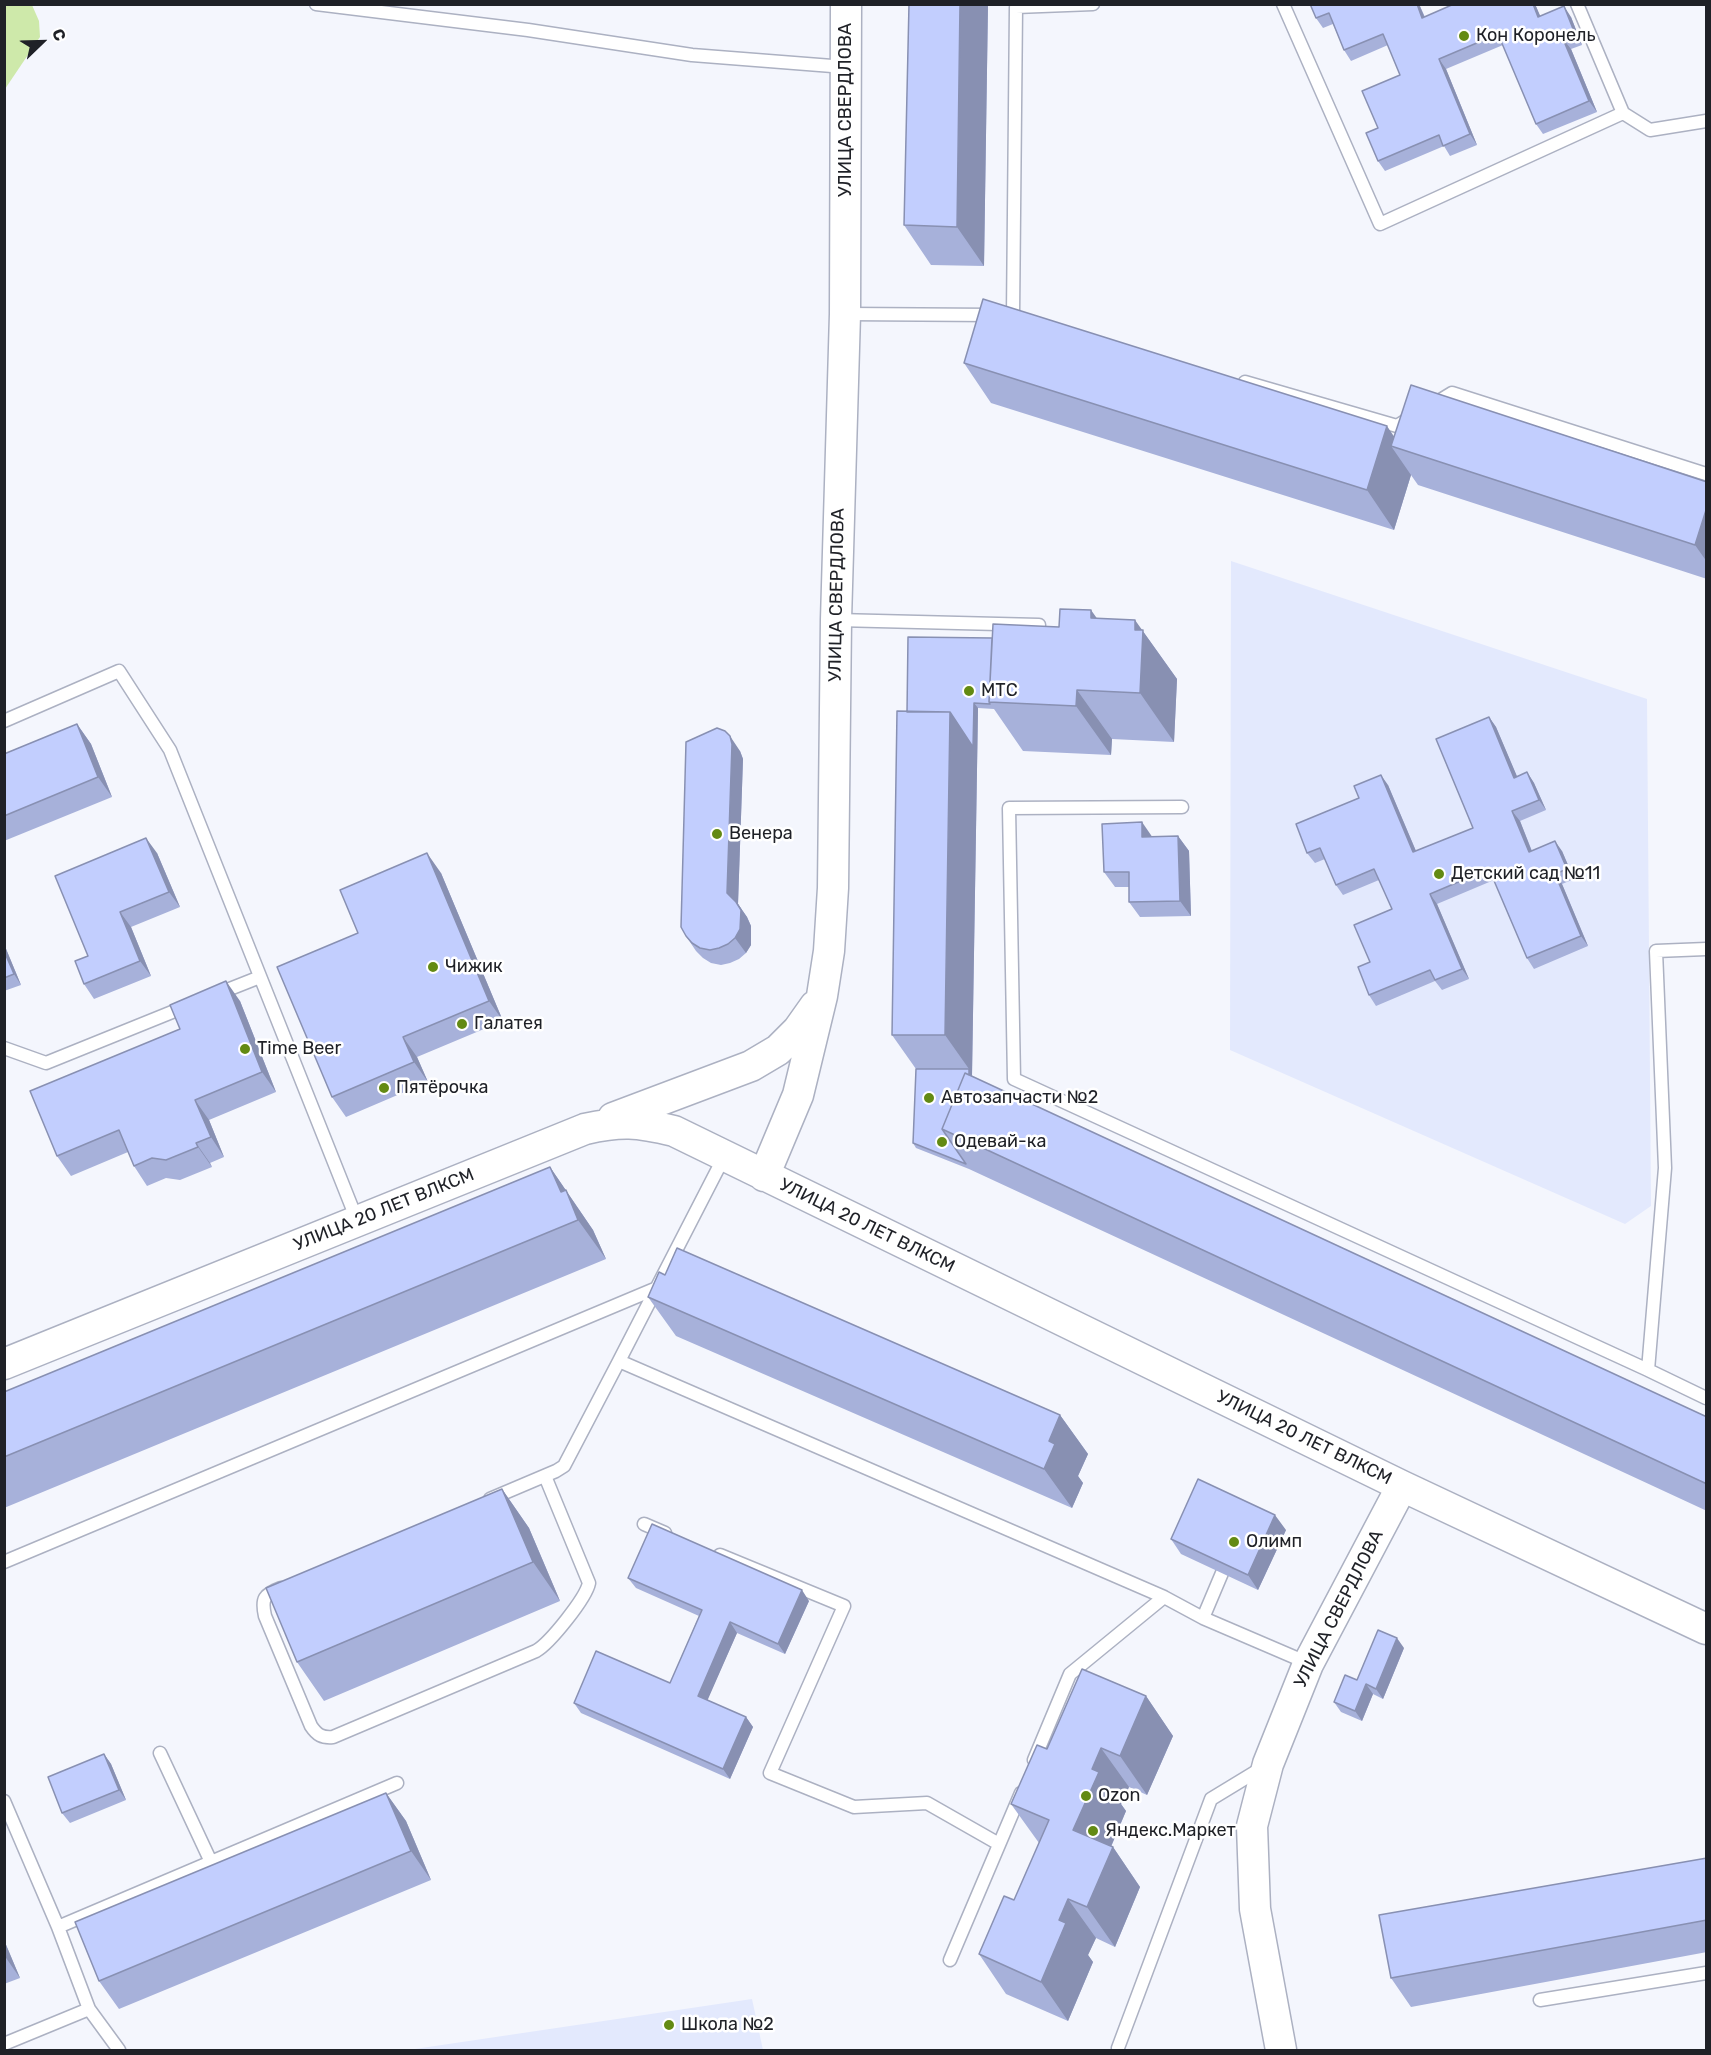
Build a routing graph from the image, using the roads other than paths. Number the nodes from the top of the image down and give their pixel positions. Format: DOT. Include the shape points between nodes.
graph roads {
  1 [pos="316,4"];
  2 [pos="846,4"];
  3 [pos="1093,4"];
  4 [pos="1283,4"];
  5 [pos="1577,4"];
  6 [pos="845,67"];
  7 [pos="1623,113"];
  8 [pos="1707,121"];
  9 [pos="845,314"];
  10 [pos="1227,377"];
  11 [pos="1707,474"];
  12 [pos="836,620"];
  13 [pos="1039,625"];
  14 [pos="4,721"];
  15 [pos="1182,807"];
  16 [pos="1707,949"];
  17 [pos="260,977"];
  18 [pos="822,996"];
  19 [pos="4,1048"];
  20 [pos="585,1129"];
  21 [pos="725,1156"];
  22 [pos="764,1176"];
  23 [pos="357,1220"];
  24 [pos="657,1288"];
  25 [pos="619,1361"];
  26 [pos="4,1364"];
  27 [pos="1648,1370"];
  28 [pos="1707,1398"];
  29 [pos="545,1476"];
  30 [pos="1402,1486"];
  31 [pos="480,1503"];
  32 [pos="644,1524"];
  33 [pos="675,1537"];
  34 [pos="707,1550"];
  35 [pos="4,1562"];
  36 [pos="1222,1573"];
  37 [pos="295,1582"];
  38 [pos="1164,1597"];
  39 [pos="1203,1618"];
  40 [pos="1707,1629"];
  41 [pos="1308,1664"];
  42 [pos="160,1753"];
  43 [pos="1268,1764"];
  44 [pos="397,1783"];
  45 [pos="4,1801"];
  46 [pos="999,1844"];
  47 [pos="211,1862"];
  48 [pos="58,1928"];
  49 [pos="950,1960"];
  50 [pos="1707,1973"];
  51 [pos="1540,2000"];
  52 [pos="89,2009"];
  53 [pos="4,2044"];
  54 [pos="1118,2048"];
  55 [pos="120,2050"];
  56 [pos="1281,2050"];
  1 -- 6 [label="lane" via="692,55"];
  2 -- 6 [label="street, УЛИЦА СВЕРДЛОВА"];
  3 -- 9 [label="lane" via="1016,7 1019,317"];
  4 -- 7 [label="lane" via="1380,224"];
  5 -- 7 [label="lane"];
  6 -- 9 [label="street, УЛИЦА СВЕРДЛОВА"];
  7 -- 8 [label="lane" via="1650,130"];
  9 -- 12 [label="street, УЛИЦА СВЕРДЛОВА"];
  10 -- 11 [label="lane" via="1397,426 1452,393"];
  12 -- 13 [label="lane"];
  12 -- 18 [label="street, УЛИЦА СВЕРДЛОВА" via="833,888"];
  14 -- 17 [label="lane" via="119,671 170,750"];
  15 -- 27 [label="lane" via="1010,808 1014,1080"];
  16 -- 27 [label="lane" via="1656,951 1665,1168"];
  17 -- 19 [label="lane" via="46,1063"];
  17 -- 23 [label="lane"];
  18 -- 20 [label="street" via="798,1030 777,1050 751,1066"];
  18 -- 22 [label="street, УЛИЦА СВЕРДЛОВА" via="798,1095"];
  20 -- 21 [label="street, УЛИЦА 20 ЛЕТ ВЛКСМ" via="642,1123 674,1131"];
  20 -- 23 [label="street, УЛИЦА 20 ЛЕТ ВЛКСМ"];
  21 -- 22 [label="street, УЛИЦА 20 ЛЕТ ВЛКСМ"];
  21 -- 24 [label="lane"];
  22 -- 30 [label="street, УЛИЦА 20 ЛЕТ ВЛКСМ"];
  23 -- 26 [label="street, УЛИЦА 20 ЛЕТ ВЛКСМ"];
  24 -- 25 [label="lane"];
  24 -- 35 [label="lane"];
  25 -- 29 [label="lane" via="564,1466"];
  25 -- 38 [label="lane"];
  27 -- 28 [label="lane"];
  29 -- 31 [label="lane"];
  29 -- 37 [label="lane" via="589,1583 586,1593 550,1640 536,1651 333,1737 324,1738 311,1726 265,1616 262,1603 267,1595"];
  30 -- 40 [label="street, УЛИЦА 20 ЛЕТ ВЛКСМ"];
  30 -- 41 [label="street, УЛИЦА СВЕРДЛОВА"];
  32 -- 33 [label="lane"];
  34 -- 46 [label="lane" via="844,1606 770,1773 854,1807 927,1803"];
  36 -- 39 [label="lane"];
  38 -- 39 [label="lane"];
  38 -- 46 [label="lane" via="1070,1674"];
  39 -- 41 [label="lane"];
  41 -- 43 [label="street, УЛИЦА СВЕРДЛОВА"];
  42 -- 47 [label="lane"];
  43 -- 54 [label="lane" via="1211,1799"];
  43 -- 56 [label="street, УЛИЦА СВЕРДЛОВА" via="1252,1826 1255,1909"];
  44 -- 47 [label="lane"];
  45 -- 48 [label="lane"];
  46 -- 49 [label="lane"];
  47 -- 48 [label="lane"];
  48 -- 52 [label="lane"];
  50 -- 51 [label="lane"];
  52 -- 53 [label="lane"];
  52 -- 55 [label="lane"];
}
